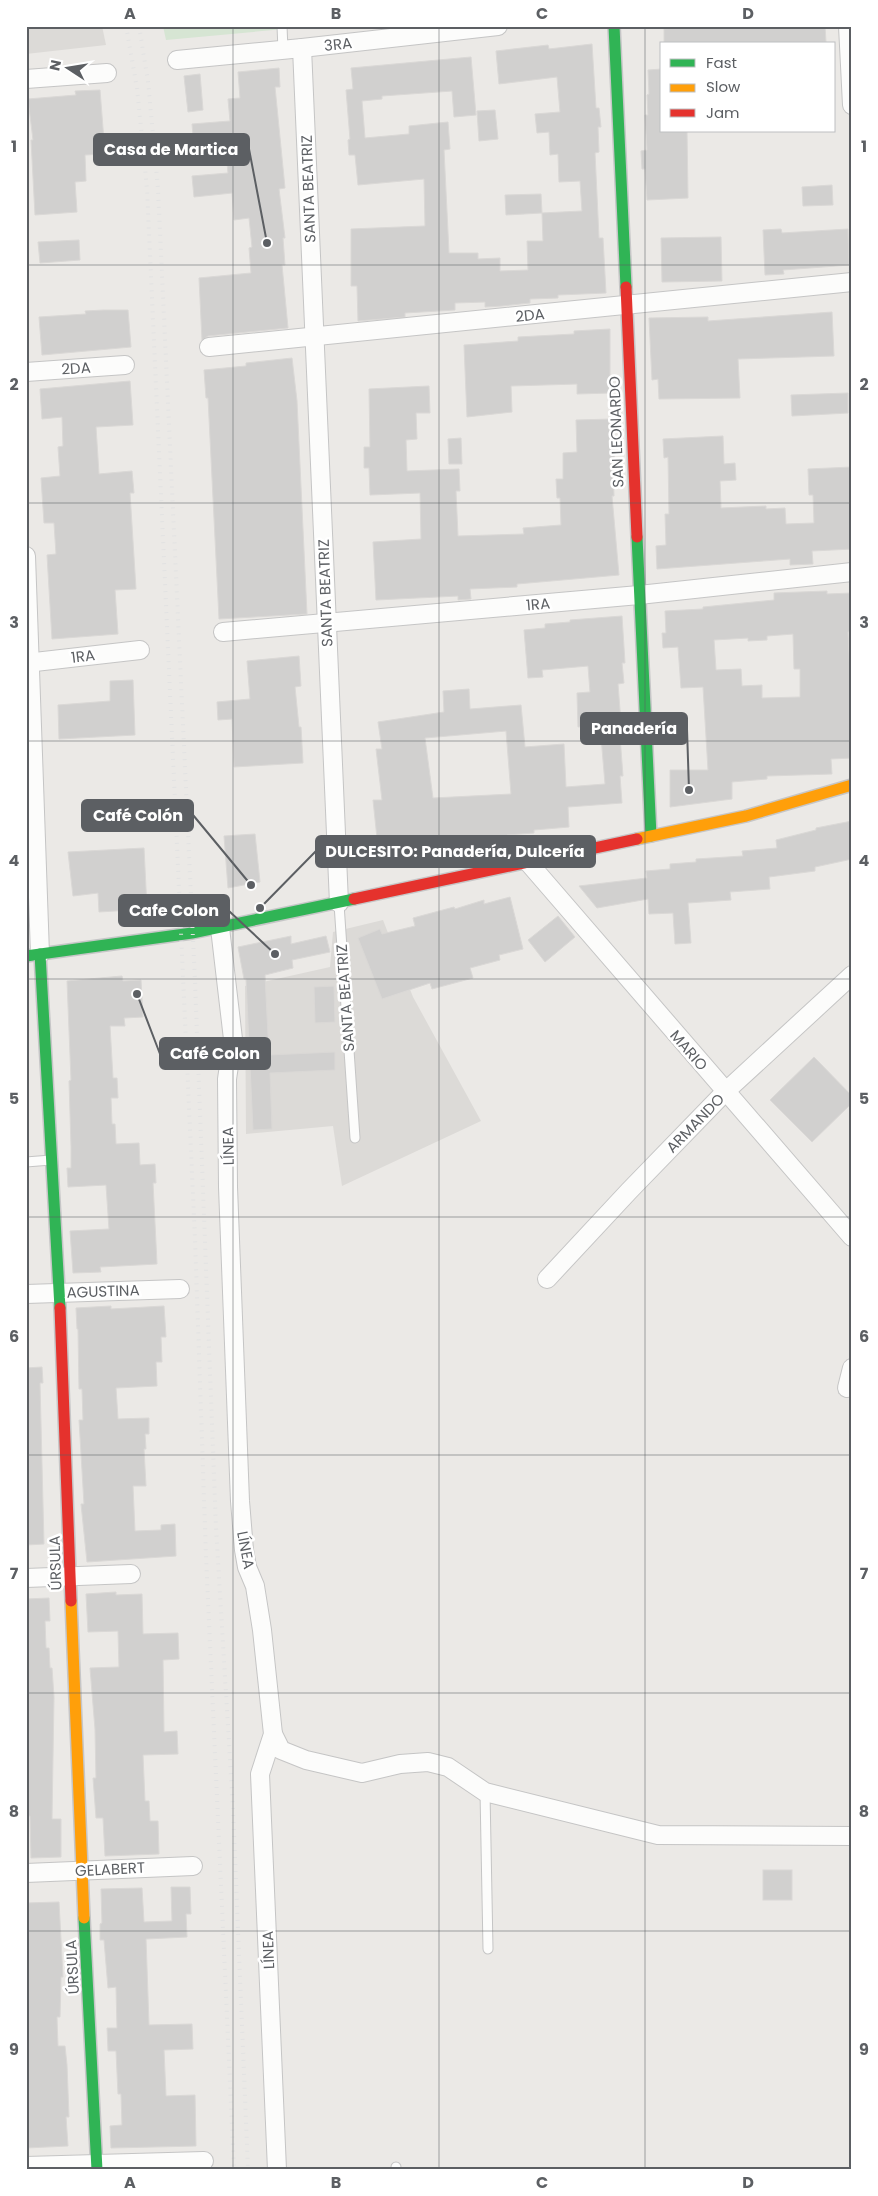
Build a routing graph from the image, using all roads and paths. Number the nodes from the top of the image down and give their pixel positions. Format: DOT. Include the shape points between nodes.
graph roads {
  1 [pos="282,26"];
  2 [pos="498,26"];
  3 [pos="614,26"];
  4 [pos="848,26"];
  5 [pos="302,48"];
  6 [pos="283,50"];
  7 [pos="177,60"];
  8 [pos="107,73"];
  9 [pos="26,79"];
  10 [pos="852,105"];
  11 [pos="852,282"];
  12 [pos="626,304"];
  13 [pos="314,338"];
  14 [pos="209,347"];
  15 [pos="125,365"];
  16 [pos="26,372"];
  17 [pos="26,556"];
  18 [pos="852,572"];
  19 [pos="638,595"];
  20 [pos="327,623"];
  21 [pos="223,632"];
  22 [pos="140,650"];
  23 [pos="28,663"];
  24 [pos="852,785"];
  25 [pos="650,836"];
  26 [pos="527,861"];
  27 [pos="339,903"];
  28 [pos="220,928"];
  29 [pos="33,955"];
  30 [pos="852,975"];
  31 [pos="725,1092"];
  32 [pos="355,1138"];
  33 [pos="52,1160"];
  34 [pos="26,1162"];
  35 [pos="852,1237"];
  36 [pos="547,1279"];
  37 [pos="180,1289"];
  38 [pos="59,1293"];
  39 [pos="26,1294"];
  40 [pos="852,1368"];
  41 [pos="847,1388"];
  42 [pos="131,1574"];
  43 [pos="70,1576"];
  44 [pos="26,1578"];
  45 [pos="273,1734"];
  46 [pos="485,1792"];
  47 [pos="852,1836"];
  48 [pos="193,1866"];
  49 [pos="82,1871"];
  50 [pos="26,1873"];
  51 [pos="488,1949"];
  52 [pos="204,2161"];
  53 [pos="26,2166"];
  54 [pos="97,2166"];
  55 [pos="277,2170"];
  1 -- 6 [label="lane"];
  2 -- 5 [label="street, 3RA"];
  3 -- 12 [label="street, SAN LEONARDO"];
  4 -- 10 [label="street"];
  5 -- 6 [label="street, 3RA"];
  5 -- 13 [label="street, SANTA BEATRIZ"];
  6 -- 7 [label="street, 3RA"];
  8 -- 9 [label="street"];
  11 -- 12 [label="street, 2DA"];
  12 -- 13 [label="street, 2DA"];
  12 -- 19 [label="street, SAN LEONARDO"];
  13 -- 14 [label="street, 2DA"];
  13 -- 20 [label="street, SANTA BEATRIZ"];
  15 -- 16 [label="street, 2DA"];
  17 -- 23 [label="street"];
  18 -- 19 [label="street, 1RA"];
  19 -- 20 [label="street, 1RA"];
  19 -- 25 [label="street, SAN LEONARDO"];
  20 -- 21 [label="street, 1RA"];
  20 -- 27 [label="street, SANTA BEATRIZ"];
  22 -- 23 [label="street, 1RA"];
  23 -- 29 [label="street"];
  24 -- 25 [label="street" via="746,816"];
  25 -- 26 [label="street"];
  26 -- 27 [label="street"];
  26 -- 31 [label="street, MARIO"];
  27 -- 28 [label="street"];
  27 -- 32 [label="lane, SANTA BEATRIZ"];
  28 -- 29 [label="street"];
  28 -- 45 [label="street, LÍNEA" via="233,1039 227,1079 228,1187 240,1501 244,1550 256,1586"];
  29 -- 33 [label="street, ÚRSULA"];
  30 -- 31 [label="street, ARMANDO"];
  31 -- 35 [label="street, MARIO"];
  31 -- 36 [label="street, ARMANDO"];
  33 -- 34 [label="lane"];
  33 -- 38 [label="street, ÚRSULA"];
  37 -- 38 [label="street, AGUSTINA"];
  38 -- 39 [label="street, AGUSTINA"];
  38 -- 43 [label="street, ÚRSULA"];
  40 -- 41 [label="street"];
  42 -- 43 [label="street"];
  43 -- 44 [label="street"];
  43 -- 49 [label="street, ÚRSULA"];
  45 -- 46 [label="street" via="281,1750 306,1760 362,1773 400,1764 428,1762 448,1766"];
  45 -- 55 [label="street, LÍNEA" via="260,1774"];
  46 -- 47 [label="street" via="658,1835"];
  46 -- 51 [label="lane"];
  48 -- 49 [label="street, GELABERT"];
  49 -- 50 [label="street, GELABERT"];
  49 -- 54 [label="street, ÚRSULA"];
  52 -- 54 [label="street"];
  53 -- 54 [label="street"];
}
